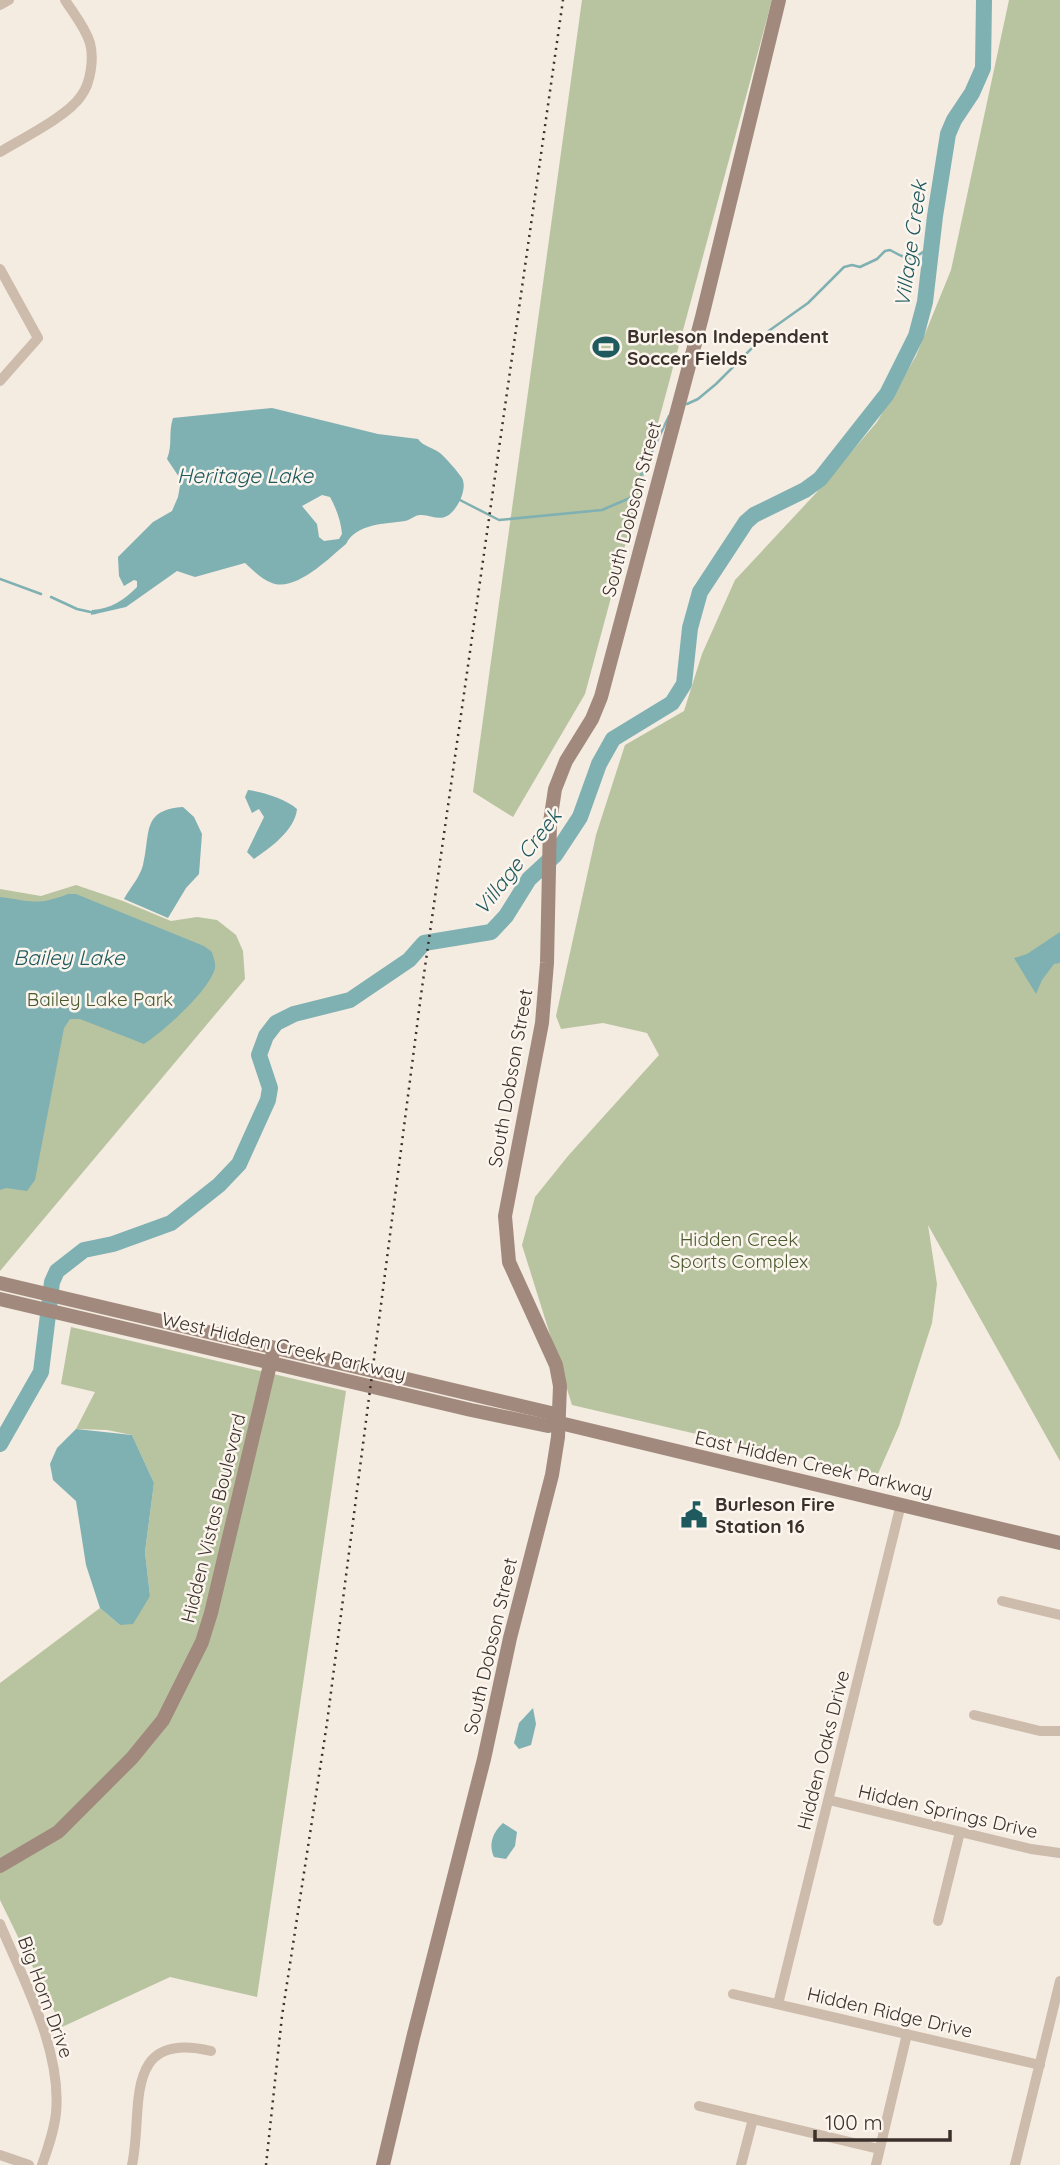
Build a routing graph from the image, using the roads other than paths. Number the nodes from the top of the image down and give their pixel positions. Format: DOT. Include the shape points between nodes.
graph roads {
  1 [pos="9,0"];
  2 [pos="65,0"];
  3 [pos="779,0"];
  4 [pos="0,5"];
  5 [pos="0,152"];
  6 [pos="0,270"];
  7 [pos="0,381"];
  8 [pos="0,1283"];
  9 [pos="0,1299"];
  10 [pos="274,1348"];
  11 [pos="270,1364"];
  12 [pos="351,1374"];
  13 [pos="560,1423"];
  14 [pos="901,1504"];
  15 [pos="1060,1543"];
  16 [pos="1002,1601"];
  17 [pos="1060,1615"];
  18 [pos="974,1715"];
  19 [pos="1060,1731"];
  20 [pos="829,1800"];
  21 [pos="960,1832"];
  22 [pos="1060,1853"];
  23 [pos="0,1866"];
  24 [pos="938,1921"];
  25 [pos="0,1924"];
  26 [pos="1060,1981"];
  27 [pos="733,1994"];
  28 [pos="778,2004"];
  29 [pos="907,2034"];
  30 [pos="212,2051"];
  31 [pos="1040,2065"];
  32 [pos="699,2106"];
  33 [pos="753,2119"];
  34 [pos="879,2149"];
  35 [pos="0,2155"];
  36 [pos="29,2165"];
  37 [pos="42,2165"];
  38 [pos="132,2165"];
  39 [pos="383,2165"];
  40 [pos="741,2165"];
  41 [pos="876,2165"];
  42 [pos="1015,2165"];
  1 -- 4 [label="street"];
  2 -- 5 [label="street" via="90,45 89,79 70,108"];
  3 -- 13 [label="street, South Dobson Street" via="601,697 555,789 542,1023 505,1216 509,1262 558,1375"];
  6 -- 7 [label="street" via="38,338"];
  8 -- 10 [label="street, West Hidden Creek Parkway"];
  9 -- 11 [label="street, West Hidden Creek Parkway"];
  10 -- 11 [label="street, Hidden Vistas Boulevard"];
  10 -- 12 [label="street, West Hidden Creek Parkway"];
  11 -- 12 [label="street, West Hidden Creek Parkway"];
  11 -- 23 [label="street, Hidden Vistas Boulevard" via="211,1614 163,1720 58,1832"];
  12 -- 13 [label="street, West Hidden Creek Parkway" via="551,1413"];
  13 -- 14 [label="street, East Hidden Creek Parkway"];
  13 -- 39 [label="street, South Dobson Street" via="552,1475"];
  14 -- 15 [label="street, East Hidden Creek Parkway"];
  14 -- 20 [label="street, Hidden Oaks Drive"];
  16 -- 17 [label="street"];
  18 -- 19 [label="street" via="1040,1731"];
  20 -- 21 [label="street, Hidden Springs Drive"];
  20 -- 28 [label="street, Hidden Oaks Drive"];
  21 -- 22 [label="street, Hidden Springs Drive"];
  21 -- 24 [label="street"];
  25 -- 37 [label="street, Big Horn Drive" via="30,1995 56,2078 56,2113"];
  26 -- 31 [label="street"];
  27 -- 28 [label="street, Hidden Ridge Drive"];
  28 -- 29 [label="street, Hidden Ridge Drive"];
  29 -- 31 [label="street, Hidden Ridge Drive"];
  29 -- 34 [label="street"];
  30 -- 38 [label="street" via="174,2048 152,2061 137,2093"];
  31 -- 42 [label="street"];
  32 -- 33 [label="street"];
  33 -- 34 [label="street"];
  33 -- 40 [label="street"];
  34 -- 41 [label="street"];
  35 -- 36 [label="street"];
}
